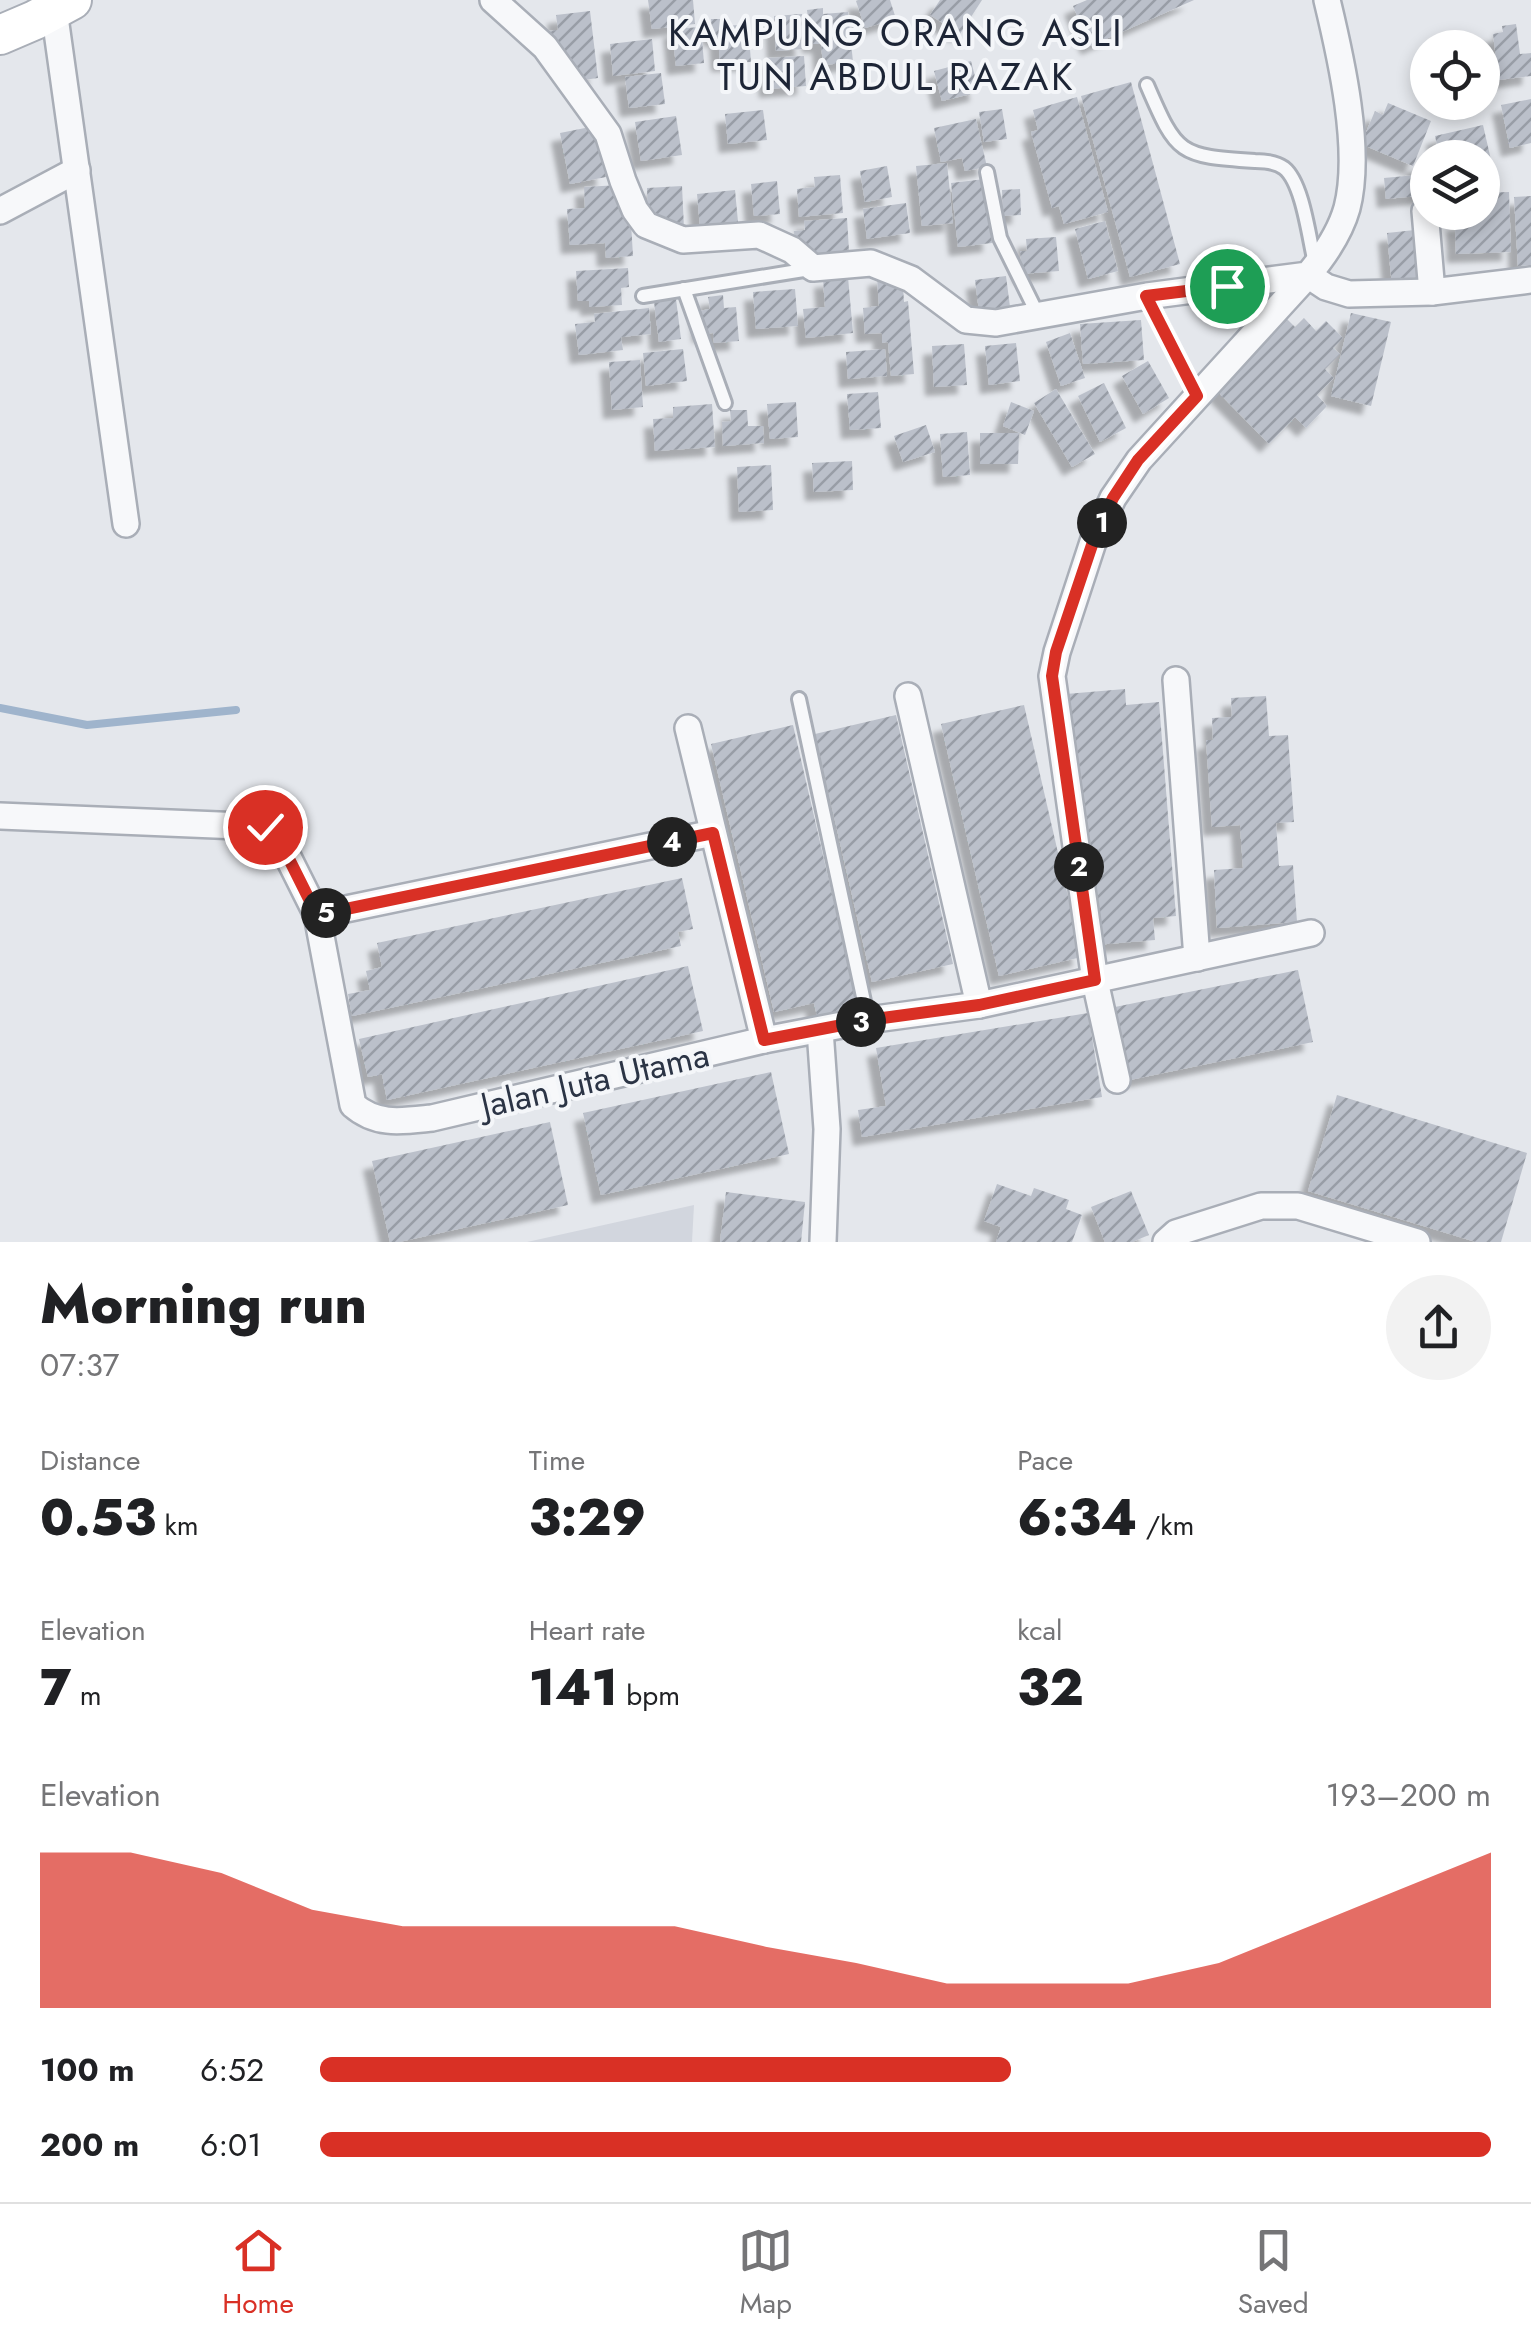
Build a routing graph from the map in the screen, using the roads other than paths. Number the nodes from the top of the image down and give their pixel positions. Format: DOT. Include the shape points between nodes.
graph roads {
  1 [pos="493,0"];
  2 [pos="1327,0"];
  3 [pos="63,5"];
  4 [pos="0,36"];
  5 [pos="1146,85"];
  6 [pos="76,170"];
  7 [pos="987,172"];
  8 [pos="0,211"];
  9 [pos="1427,230"];
  10 [pos="813,268"];
  11 [pos="1312,270"];
  12 [pos="1531,280"];
  13 [pos="684,289"];
  14 [pos="1432,292"];
  15 [pos="643,296"];
  16 [pos="1146,296"];
  17 [pos="1038,315"];
  18 [pos="1197,396"];
  19 [pos="725,403"];
  20 [pos="126,524"];
  21 [pos="1176,680"];
  22 [pos="908,696"];
  23 [pos="799,699"];
  24 [pos="688,728"];
  25 [pos="0,816"];
  26 [pos="713,833"];
  27 [pos="317,915"];
  28 [pos="1312,933"];
  29 [pos="1196,958"];
  30 [pos="1095,980"];
  31 [pos="979,1005"];
  32 [pos="868,1020"];
  33 [pos="820,1030"];
  34 [pos="764,1040"];
  35 [pos="1117,1080"];
  36 [pos="823,1242"];
  37 [pos="1166,1242"];
  38 [pos="1417,1242"];
  1 -- 10 [label="street" via="545,46 608,134 622,181 646,225 682,240 759,235"];
  2 -- 11 [label="street" via="1350,126 1352,178 1339,229"];
  3 -- 4 [label="street"];
  3 -- 6 [label="street"];
  5 -- 11 [label="lane" via="1186,150 1285,168 1297,188"];
  6 -- 8 [label="street"];
  6 -- 20 [label="street"];
  7 -- 17 [label="lane" via="1000,238"];
  9 -- 14 [label="street"];
  10 -- 13 [label="lane"];
  10 -- 17 [label="street" via="871,263 910,279 966,320 996,323"];
  11 -- 14 [label="street" via="1326,287 1349,294"];
  11 -- 16 [label="street"];
  11 -- 18 [label="street"];
  12 -- 14 [label="street"];
  13 -- 15 [label="lane"];
  13 -- 19 [label="lane"];
  16 -- 17 [label="street"];
  16 -- 18 [label="lane"];
  18 -- 30 [label="street" via="1113,498 1054,664"];
  21 -- 29 [label="street"];
  22 -- 31 [label="street"];
  23 -- 32 [label="lane"];
  24 -- 26 [label="street"];
  25 -- 27 [label="street" via="265,827 278,837"];
  26 -- 27 [label="street"];
  26 -- 34 [label="street"];
  27 -- 34 [label="street, Jalan Juta Utama" via="354,1105 377,1119 432,1118"];
  28 -- 29 [label="street, Jalan Juta Utama"];
  29 -- 30 [label="street, Jalan Juta Utama"];
  30 -- 31 [label="street, Jalan Juta Utama"];
  30 -- 35 [label="street"];
  31 -- 32 [label="street, Jalan Juta Utama"];
  32 -- 33 [label="street, Jalan Juta Utama"];
  33 -- 34 [label="street, Jalan Juta Utama"];
  33 -- 36 [label="street" via="827,1129"];
  37 -- 38 [label="street" via="1261,1206 1298,1206"];
}
